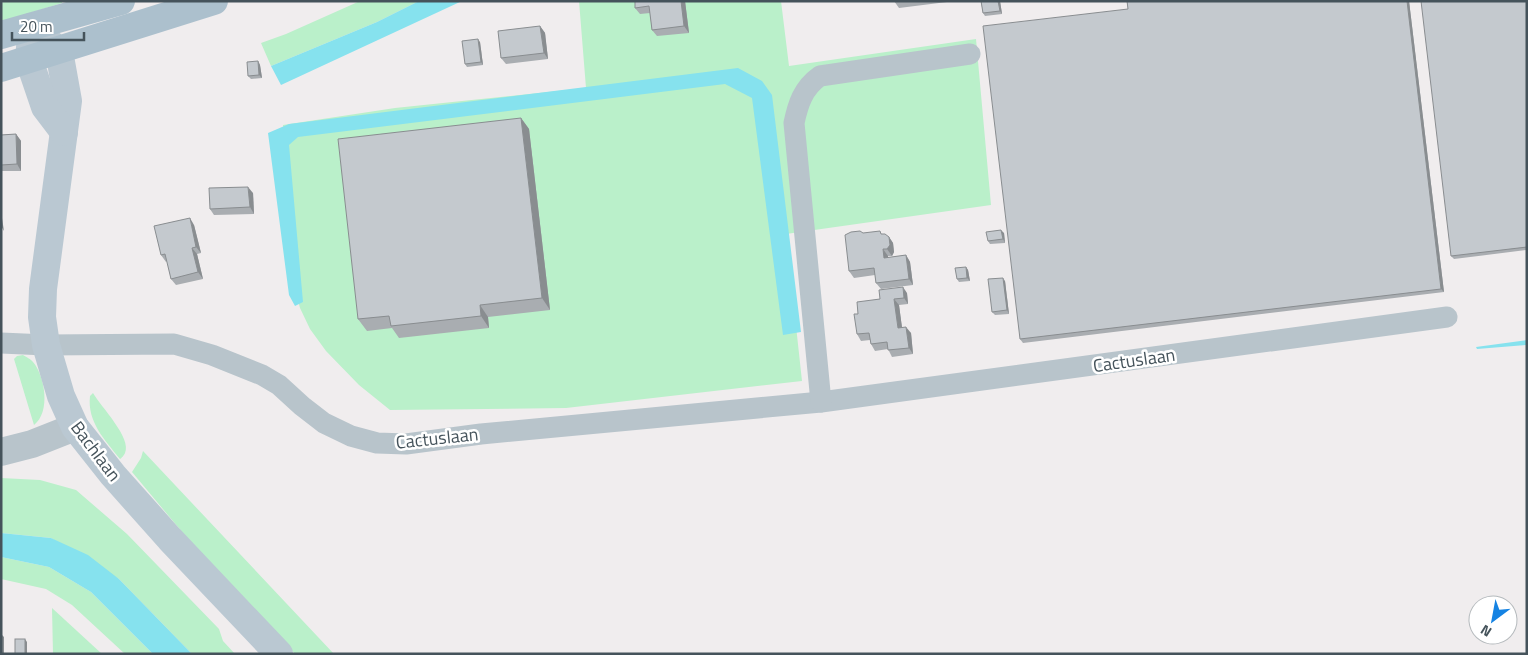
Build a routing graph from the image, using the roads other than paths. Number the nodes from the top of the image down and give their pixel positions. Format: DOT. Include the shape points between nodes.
graph roads {
  1 [pos="121,1"];
  2 [pos="214,1"];
  3 [pos="31,27"];
  4 [pos="1,35"];
  5 [pos="58,51"];
  6 [pos="970,54"];
  7 [pos="28,60"];
  8 [pos="1,68"];
  9 [pos="64,132"];
  10 [pos="1447,318"];
  11 [pos="1,343"];
  12 [pos="46,345"];
  13 [pos="821,402"];
  14 [pos="75,427"];
  15 [pos="1,452"];
  16 [pos="279,654"];
  1 -- 3 [label="main road"];
  2 -- 5 [label="main road"];
  3 -- 4 [label="main road"];
  3 -- 5 [label="main road"];
  3 -- 7 [label="main road"];
  5 -- 7 [label="main road"];
  5 -- 9 [label="main road, Bachlaan" via="68,100"];
  6 -- 13 [label="street" via="820,76 811,82 797,107 794,123"];
  7 -- 8 [label="main road"];
  7 -- 9 [label="main road" via="45,107"];
  9 -- 12 [label="main road, Bachlaan" via="43,289"];
  10 -- 13 [label="street, Cactuslaan"];
  11 -- 12 [label="street, Cactuslaan"];
  12 -- 13 [label="street, Cactuslaan" via="174,344 212,355 262,374 324,423 351,436 377,443 406,444"];
  12 -- 14 [label="main road, Bachlaan" via="61,396"];
  14 -- 15 [label="street"];
  14 -- 16 [label="main road, Bachlaan" via="112,475"];
}
